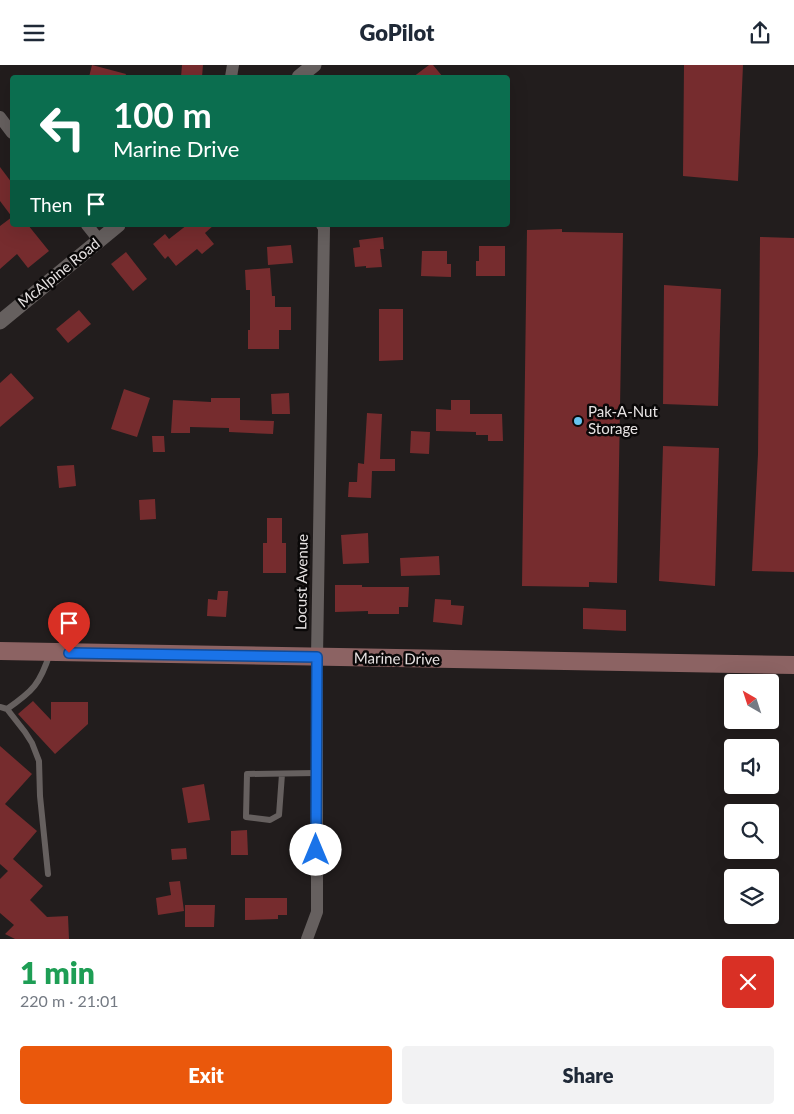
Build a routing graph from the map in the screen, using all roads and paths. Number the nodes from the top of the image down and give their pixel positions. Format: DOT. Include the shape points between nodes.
graph roads {
  1 [pos="314,65"];
  2 [pos="302,75"];
  3 [pos="0,117"];
  4 [pos="10,130"];
  5 [pos="89,227"];
  6 [pos="116,227"];
  7 [pos="323,227"];
  8 [pos="100,240"];
  9 [pos="0,322"];
  10 [pos="0,651"];
  11 [pos="50,652"];
  12 [pos="317,657"];
  13 [pos="794,665"];
  14 [pos="3,708"];
  15 [pos="316,773"];
  16 [pos="282,774"];
  17 [pos="48,874"];
  18 [pos="307,939"];
  1 -- 2 [label="street"];
  3 -- 4 [label="street"];
  5 -- 8 [label="street"];
  6 -- 8 [label="street, McAlpine Road"];
  7 -- 12 [label="street, Locust Avenue"];
  8 -- 9 [label="street, McAlpine Road"];
  10 -- 11 [label="main road, Marine Drive"];
  11 -- 12 [label="main road, Marine Drive"];
  11 -- 14 [label="lane" via="41,679 23,698"];
  12 -- 13 [label="main road, Marine Drive"];
  12 -- 15 [label="street, Locust Avenue"];
  14 -- 17 [label="lane" via="25,732 39,761"];
  15 -- 16 [label="lane"];
  15 -- 18 [label="street, Locust Avenue" via="317,912"];
  16 -- 16 [label="lane" via="248,774 246,817 270,820 278,815"];
}
